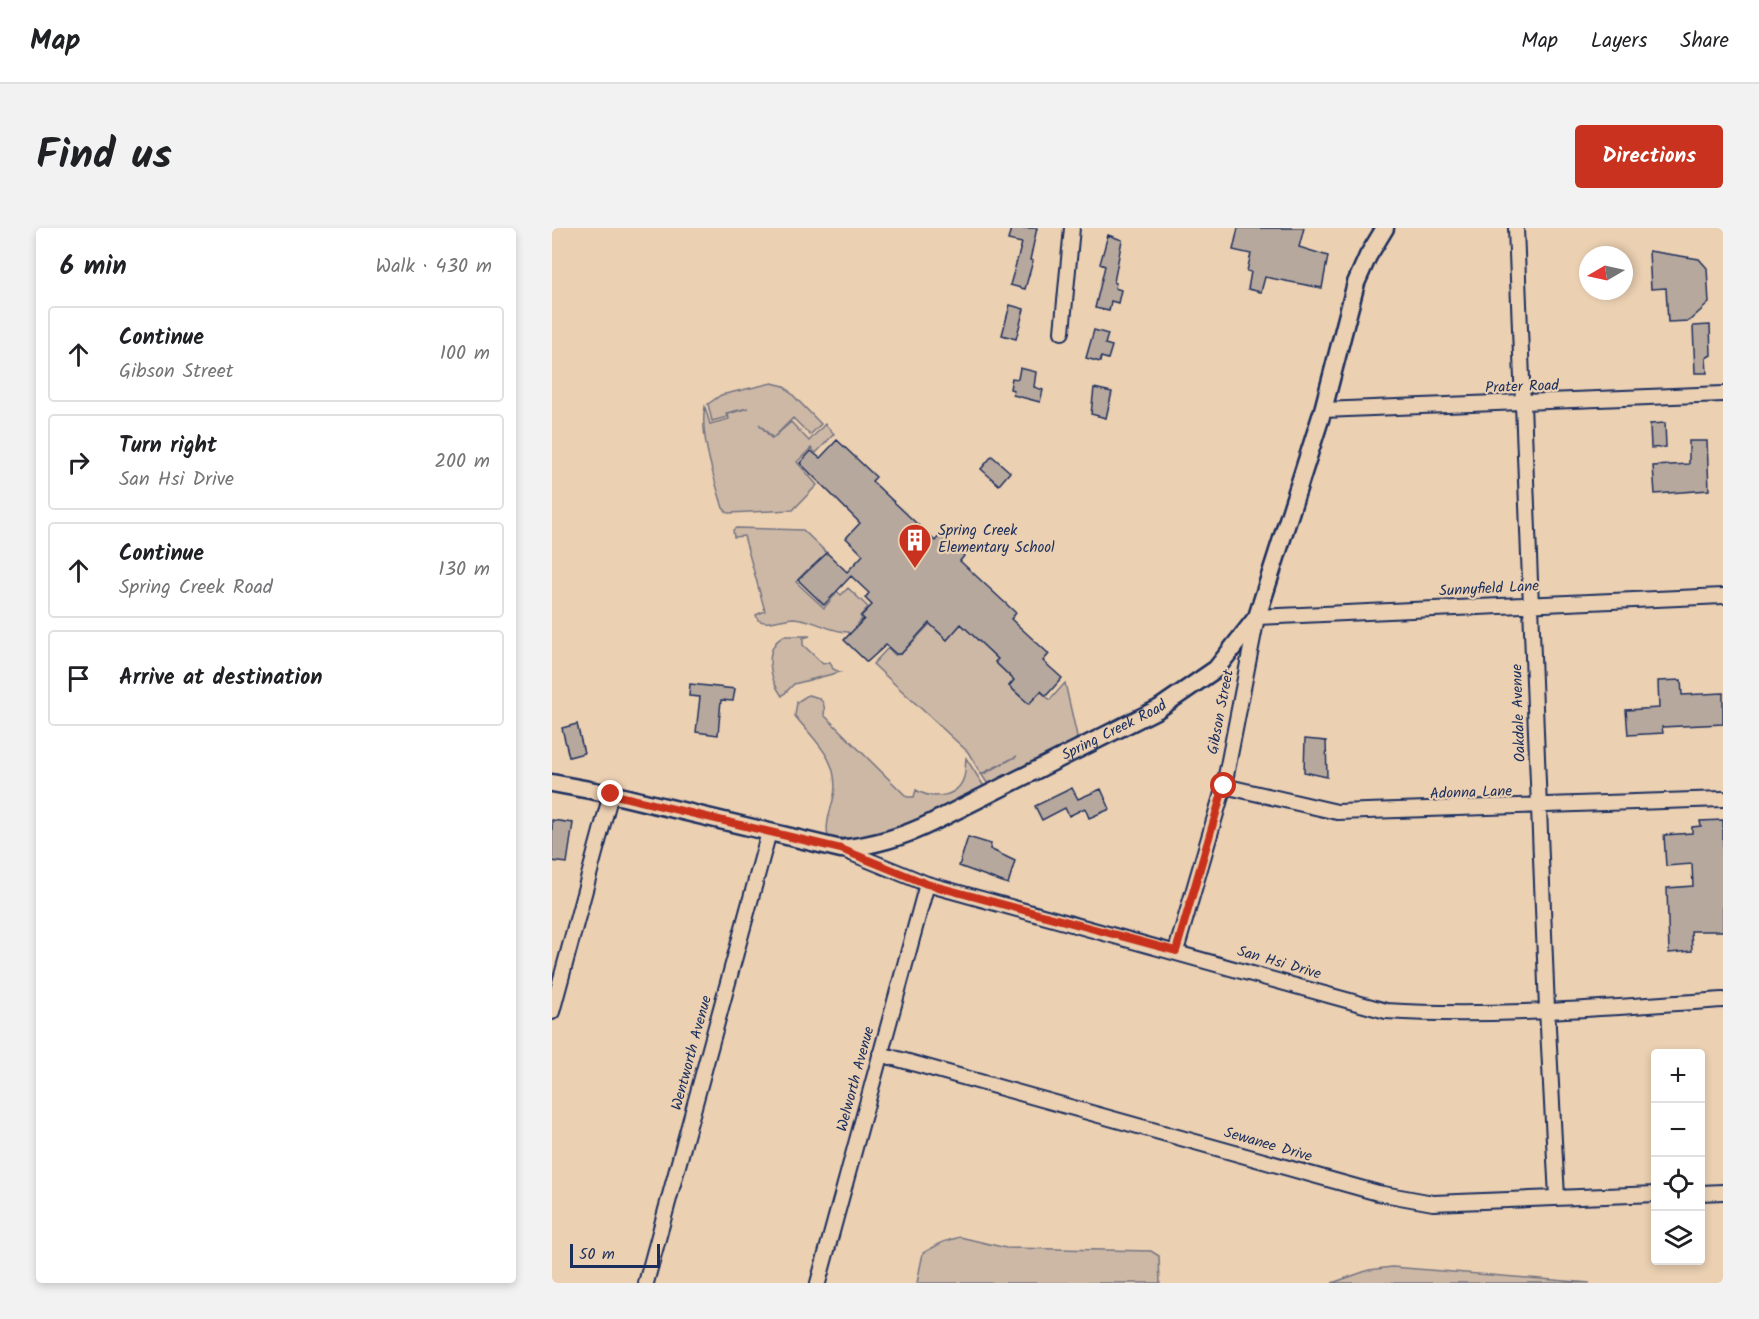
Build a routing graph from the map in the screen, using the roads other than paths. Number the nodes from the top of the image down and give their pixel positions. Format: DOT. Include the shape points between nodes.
graph roads {
  1 [pos="1072,228"];
  2 [pos="1385,228"];
  3 [pos="1516,228"];
  4 [pos="1062,332"];
  5 [pos="1723,394"];
  6 [pos="1522,404"];
  7 [pos="1323,410"];
  8 [pos="1723,596"];
  9 [pos="1531,604"];
  10 [pos="1257,617"];
  11 [pos="552,783"];
  12 [pos="1224,786"];
  13 [pos="611,794"];
  14 [pos="1723,799"];
  15 [pos="1539,807"];
  16 [pos="769,832"];
  17 [pos="841,849"];
  18 [pos="927,884"];
  19 [pos="1176,951"];
  20 [pos="1723,1000"];
  21 [pos="1547,1010"];
  22 [pos="552,1012"];
  23 [pos="880,1054"];
  24 [pos="1705,1192"];
  25 [pos="1723,1192"];
  26 [pos="1651,1194"];
  27 [pos="1557,1197"];
  28 [pos="646,1283"];
  29 [pos="818,1283"];
  1 -- 4 [label="street"];
  2 -- 7 [label="street, Spring Creek Road" via="1356,283"];
  3 -- 6 [label="street, Oakdale Avenue"];
  5 -- 6 [label="street, Prater Road"];
  6 -- 7 [label="street, Prater Road"];
  6 -- 9 [label="street, Oakdale Avenue"];
  7 -- 10 [label="street, Spring Creek Road"];
  8 -- 9 [label="street, Sunnyfield Lane"];
  9 -- 10 [label="street, Sunnyfield Lane"];
  9 -- 15 [label="street, Oakdale Avenue"];
  10 -- 12 [label="street, Gibson Street"];
  10 -- 17 [label="street, Spring Creek Road" via="1216,669 1158,709 901,838"];
  11 -- 13 [label="street, Spring Creek Road"];
  12 -- 15 [label="street, Adonna Lane" via="1338,812"];
  12 -- 19 [label="street, Gibson Street"];
  13 -- 16 [label="street, Spring Creek Road"];
  13 -- 22 [label="street"];
  14 -- 15 [label="street, Adonna Lane"];
  15 -- 21 [label="street, Oakdale Avenue"];
  16 -- 17 [label="street, Spring Creek Road"];
  16 -- 28 [label="street, Wentworth Avenue"];
  17 -- 18 [label="street, San Hsi Drive"];
  18 -- 19 [label="street, San Hsi Drive"];
  18 -- 23 [label="street, Welworth Avenue"];
  19 -- 21 [label="street, San Hsi Drive" via="1386,1011 1434,1014"];
  20 -- 21 [label="street, San Hsi Drive"];
  21 -- 27 [label="street, Oakdale Avenue"];
  23 -- 27 [label="street, Sewanee Drive" via="1378,1192 1433,1203"];
  23 -- 29 [label="street, Welworth Avenue"];
  24 -- 25 [label="street"];
  26 -- 27 [label="street, Sewanee Drive"];
}
